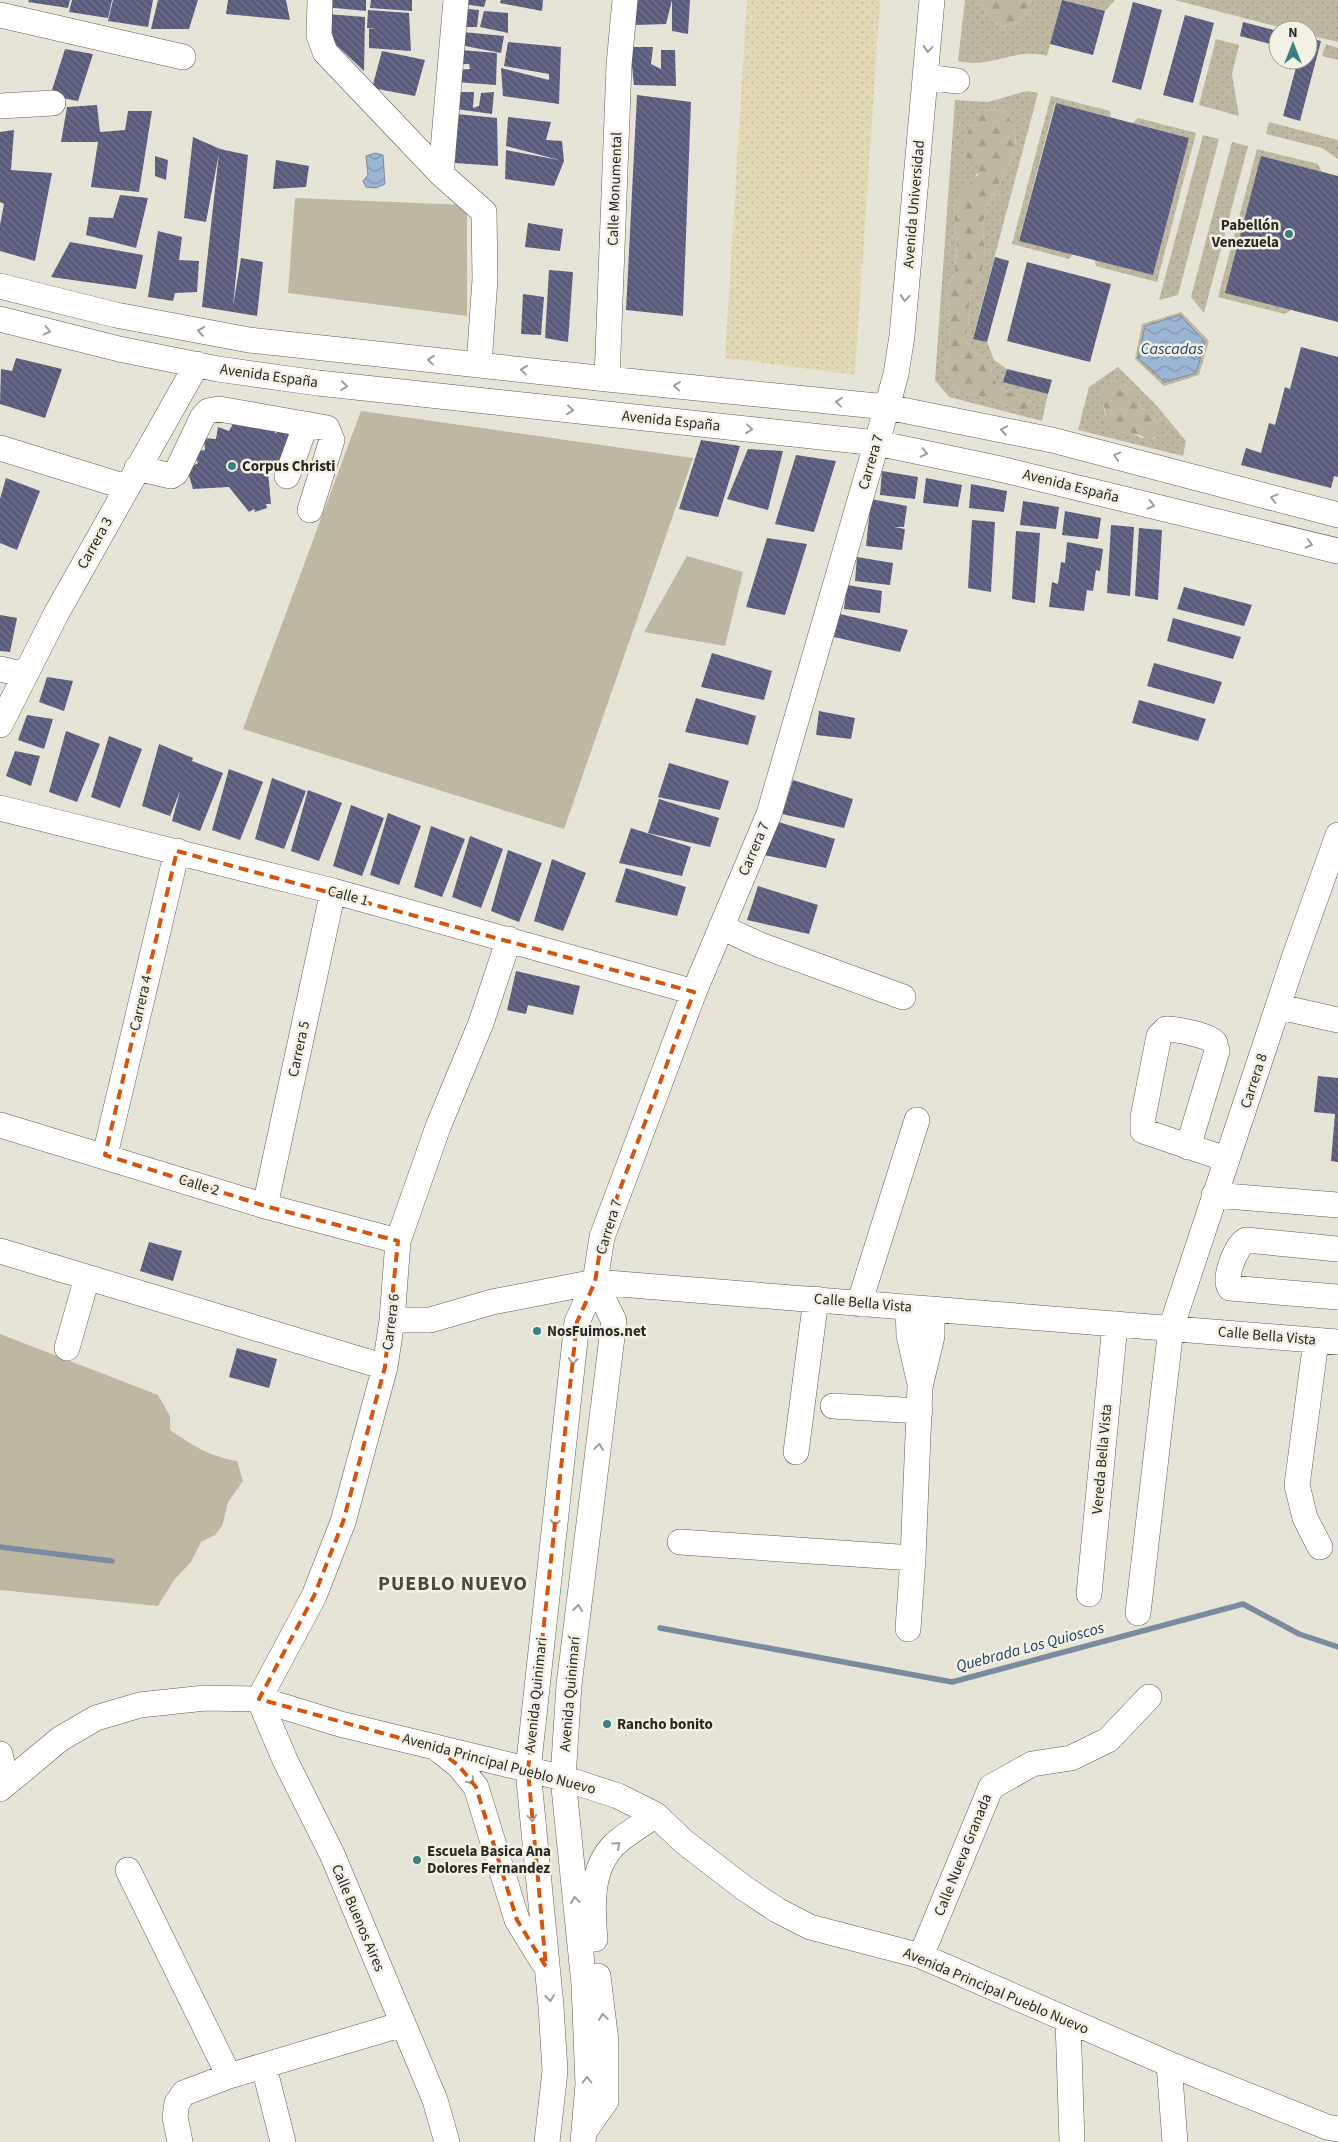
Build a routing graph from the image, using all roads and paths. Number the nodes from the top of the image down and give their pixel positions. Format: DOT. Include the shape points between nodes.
graph roads {
  1 [pos="320,0"];
  2 [pos="456,0"];
  3 [pos="625,0"];
  4 [pos="932,0"];
  5 [pos="0,16"];
  6 [pos="183,57"];
  7 [pos="926,77"];
  8 [pos="957,81"];
  9 [pos="53,103"];
  10 [pos="0,106"];
  11 [pos="441,174"];
  12 [pos="0,286"];
  13 [pos="0,319"];
  14 [pos="197,364"];
  15 [pos="479,365"];
  16 [pos="607,379"];
  17 [pos="887,406"];
  18 [pos="306,424"];
  19 [pos="877,443"];
  20 [pos="0,448"];
  21 [pos="287,476"];
  22 [pos="132,477"];
  23 [pos="310,510"];
  24 [pos="1338,515"];
  25 [pos="1338,551"];
  26 [pos="0,670"];
  27 [pos="25,674"];
  28 [pos="0,725"];
  29 [pos="0,808"];
  30 [pos="1338,835"];
  31 [pos="176,851"];
  32 [pos="333,892"];
  33 [pos="721,928"];
  34 [pos="509,939"];
  35 [pos="694,992"];
  36 [pos="903,997"];
  37 [pos="1280,1007"];
  38 [pos="1338,1020"];
  39 [pos="917,1120"];
  40 [pos="0,1125"];
  41 [pos="1188,1147"];
  42 [pos="104,1155"];
  43 [pos="1226,1159"];
  44 [pos="1214,1195"];
  45 [pos="1338,1205"];
  46 [pos="264,1206"];
  47 [pos="398,1241"];
  48 [pos="1338,1249"];
  49 [pos="0,1251"];
  50 [pos="87,1278"];
  51 [pos="595,1282"];
  52 [pos="1338,1297"];
  53 [pos="816,1299"];
  54 [pos="859,1304"];
  55 [pos="920,1308"];
  56 [pos="392,1320"];
  57 [pos="1115,1324"];
  58 [pos="1170,1328"];
  59 [pos="1327,1342"];
  60 [pos="67,1348"];
  61 [pos="385,1367"];
  62 [pos="920,1399"];
  63 [pos="833,1406"];
  64 [pos="796,1452"];
  65 [pos="680,1542"];
  66 [pos="1320,1547"];
  67 [pos="913,1558"];
  68 [pos="1089,1594"];
  69 [pos="1138,1613"];
  70 [pos="908,1629"];
  71 [pos="1149,1697"];
  72 [pos="259,1699"];
  73 [pos="436,1748"];
  74 [pos="0,1754"];
  75 [pos="528,1770"];
  76 [pos="563,1778"];
  77 [pos="3,1786"];
  78 [pos="656,1815"];
  79 [pos="128,1870"];
  80 [pos="921,1956"];
  81 [pos="546,1967"];
  82 [pos="1068,2022"];
  83 [pos="403,2024"];
  84 [pos="1169,2064"];
  85 [pos="264,2067"];
  86 [pos="229,2076"];
  87 [pos="1331,2132"];
  88 [pos="584,2135"];
  89 [pos="180,2142"];
  90 [pos="284,2142"];
  91 [pos="447,2142"];
  92 [pos="547,2142"];
  93 [pos="1072,2142"];
  94 [pos="1175,2142"];
  1 -- 11 [label="street" via="319,35 326,52"];
  2 -- 11 [label="street"];
  3 -- 16 [label="street, Calle Monumental"];
  4 -- 7 [label="street, Avenida Universidad, one-way"];
  5 -- 6 [label="street"];
  7 -- 8 [label="street"];
  7 -- 17 [label="street, Avenida Universidad, one-way" via="902,336"];
  9 -- 10 [label="street"];
  11 -- 15 [label="street" via="484,212"];
  15 -- 12 [label="street, one-way" via="249,340 116,315"];
  13 -- 14 [label="street, Avenida España, one-way" via="119,349"];
  14 -- 19 [label="street, Avenida España, one-way" via="318,383"];
  14 -- 22 [label="street, Carrera 3"];
  16 -- 15 [label="street, one-way"];
  17 -- 16 [label="street, one-way"];
  17 -- 19 [label="street, Carrera 7"];
  24 -- 17 [label="street, one-way" via="1052,440"];
  18 -- 21 [label="street"];
  18 -- 22 [label="street" via="219,409 208,411 176,473"];
  18 -- 23 [label="street" via="327,428 332,440"];
  19 -- 25 [label="street, Avenida España, one-way" via="996,468"];
  19 -- 33 [label="street, Carrera 7" via="769,814"];
  20 -- 22 [label="street"];
  22 -- 27 [label="street, Carrera 3"];
  26 -- 27 [label="street"];
  27 -- 28 [label="street, Carrera 3"];
  29 -- 31 [label="street, Calle 1"];
  30 -- 37 [label="street, Carrera 8" via="1284,959"];
  31 -- 32 [label="street, Calle 1"];
  31 -- 42 [label="street, Carrera 4"];
  32 -- 34 [label="street, Calle 1"];
  32 -- 46 [label="street, Carrera 5"];
  33 -- 35 [label="street, Carrera 7"];
  33 -- 36 [label="street"];
  34 -- 35 [label="street, Calle 1"];
  34 -- 47 [label="street, Carrera 6"];
  35 -- 51 [label="street, Carrera 7" via="602,1237"];
  37 -- 38 [label="street"];
  37 -- 43 [label="street, Carrera 8"];
  39 -- 54 [label="street"];
  40 -- 42 [label="street, Calle 2"];
  41 -- 41 [label="street" via="1143,1131 1142,1117 1159,1036 1166,1029 1210,1038 1215,1044 1216,1051"];
  41 -- 43 [label="street"];
  42 -- 46 [label="street, Calle 2"];
  43 -- 44 [label="street, Carrera 8"];
  44 -- 45 [label="street"];
  44 -- 58 [label="street, Carrera 8"];
  46 -- 47 [label="street, Calle 2"];
  47 -- 56 [label="street, Carrera 6"];
  48 -- 52 [label="street" via="1246,1240 1234,1254 1227,1280 1230,1288"];
  49 -- 50 [label="street"];
  50 -- 60 [label="street"];
  50 -- 61 [label="street"];
  51 -- 53 [label="street, Calle Bella Vista"];
  51 -- 56 [label="street, Calle Bella Vista" via="492,1302 430,1320"];
  51 -- 75 [label="street, Avenida Quinimari, one-way" via="577,1322"];
  76 -- 51 [label="street, Avenida Quinimarí, one-way" via="569,1685 614,1321"];
  53 -- 54 [label="street, Calle Bella Vista"];
  53 -- 64 [label="street"];
  54 -- 55 [label="street, Calle Bella Vista"];
  55 -- 57 [label="street, Calle Bella Vista"];
  55 -- 62 [label="street" via="932,1336"];
  56 -- 61 [label="street, Carrera 6"];
  57 -- 58 [label="street, Calle Bella Vista"];
  57 -- 68 [label="street, Vereda Bella Vista"];
  58 -- 59 [label="street, Calle Bella Vista"];
  58 -- 69 [label="street, Carrera 8"];
  59 -- 66 [label="street" via="1297,1485 1305,1518"];
  61 -- 72 [label="street, Carrera 6" via="339,1531 314,1596"];
  62 -- 63 [label="street"];
  62 -- 67 [label="street"];
  65 -- 67 [label="street"];
  67 -- 70 [label="street"];
  71 -- 80 [label="street, Calle Nueva Granada" via="1108,1740 1072,1758 1032,1764 991,1786"];
  72 -- 73 [label="street, Avenida Principal Pueblo Nuevo"];
  72 -- 77 [label="street, Avenida Principal Pueblo Nuevo" via="205,1698 140,1706 96,1718 60,1740"];
  72 -- 83 [label="street, Calle Buenos Aires" via="332,1854"];
  73 -- 75 [label="street, Avenida Principal Pueblo Nuevo"];
  73 -- 81 [label="street, one-way" via="459,1766 476,1787 517,1920"];
  74 -- 77 [label="street"];
  75 -- 76 [label="street, Avenida Principal Pueblo Nuevo"];
  75 -- 81 [label="street, Avenida Quinimari, one-way"];
  76 -- 78 [label="street, Avenida Principal Pueblo Nuevo" via="618,1796"];
  88 -- 76 [label="street, Avenida Quinimarí, one-way" via="588,2084 584,1984"];
  78 -- 80 [label="street, Avenida Principal Pueblo Nuevo" via="683,1842 776,1910 810,1927"];
  88 -- 78 [label="street, one-way" via="606,2101 606,2042 593,1918 595,1880 603,1859 616,1844"];
  79 -- 86 [label="street"];
  80 -- 82 [label="street, Avenida Principal Pueblo Nuevo"];
  81 -- 92 [label="street, Avenida Quinimari, one-way" via="555,2070"];
  82 -- 84 [label="street, Avenida Principal Pueblo Nuevo"];
  82 -- 93 [label="street"];
  83 -- 85 [label="street"];
  83 -- 91 [label="street, Calle Buenos Aires" via="435,2100"];
  84 -- 87 [label="street, Avenida Principal Pueblo Nuevo"];
  84 -- 94 [label="street"];
  85 -- 86 [label="street"];
  85 -- 90 [label="street"];
  86 -- 89 [label="street" via="184,2093 177,2103 175,2117"];
}
